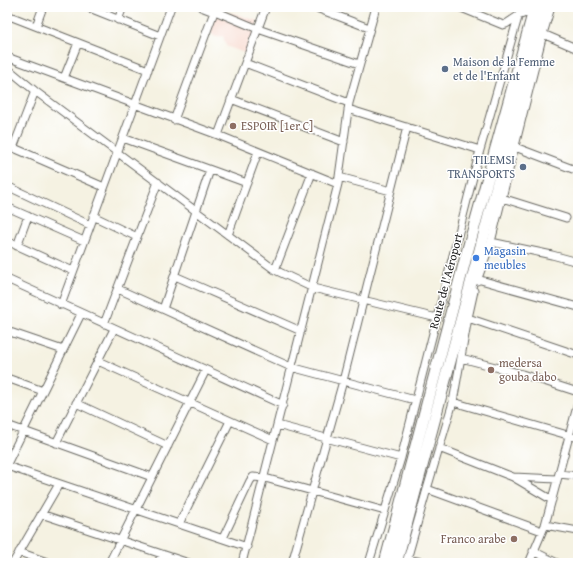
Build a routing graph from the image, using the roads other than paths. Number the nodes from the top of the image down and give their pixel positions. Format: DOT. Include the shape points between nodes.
graph roads {
  1 [pos="43,7"];
  2 [pos="123,7"];
  3 [pos="171,7"];
  4 [pos="201,7"];
  5 [pos="266,7"];
  6 [pos="314,7"];
  7 [pos="376,7"];
  8 [pos="459,7"];
  9 [pos="521,7"];
  10 [pos="552,7"];
  11 [pos="90,8"];
  12 [pos="541,8"];
  13 [pos="470,9"];
  14 [pos="215,10"];
  15 [pos="7,15"];
  16 [pos="518,16"];
  17 [pos="118,20"];
  18 [pos="36,26"];
  19 [pos="369,28"];
  20 [pos="258,29"];
  21 [pos="543,34"];
  22 [pos="160,36"];
  23 [pos="78,43"];
  24 [pos="578,50"];
  25 [pos="7,57"];
  26 [pos="245,63"];
  27 [pos="359,64"];
  28 [pos="7,68"];
  29 [pos="148,70"];
  30 [pos="64,78"];
  31 [pos="35,92"];
  32 [pos="232,99"];
  33 [pos="135,105"];
  34 [pos="348,106"];
  35 [pos="174,120"];
  36 [pos="407,127"];
  37 [pos="218,135"];
  38 [pos="123,138"];
  39 [pos="344,142"];
  40 [pos="10,147"];
  41 [pos="515,147"];
  42 [pos="480,150"];
  43 [pos="117,152"];
  44 [pos="258,152"];
  45 [pos="210,170"];
  46 [pos="578,171"];
  47 [pos="312,173"];
  48 [pos="339,180"];
  49 [pos="158,182"];
  50 [pos="247,183"];
  51 [pos="7,186"];
  52 [pos="104,187"];
  53 [pos="391,191"];
  54 [pos="502,198"];
  55 [pos="7,207"];
  56 [pos="197,211"];
  57 [pos="28,216"];
  58 [pos="94,216"];
  59 [pos="566,218"];
  60 [pos="90,225"];
  61 [pos="228,235"];
  62 [pos="137,237"];
  63 [pos="7,241"];
  64 [pos="84,241"];
  65 [pos="491,242"];
  66 [pos="17,246"];
  67 [pos="578,262"];
  68 [pos="275,270"];
  69 [pos="73,271"];
  70 [pos="175,276"];
  71 [pos="7,279"];
  72 [pos="477,279"];
  73 [pos="313,288"];
  74 [pos="118,289"];
  75 [pos="363,300"];
  76 [pos="61,305"];
  77 [pos="578,307"];
  78 [pos="163,310"];
  79 [pos="81,314"];
  80 [pos="437,318"];
  81 [pos="468,318"];
  82 [pos="104,324"];
  83 [pos="114,329"];
  84 [pos="7,331"];
  85 [pos="301,331"];
  86 [pos="63,350"];
  87 [pos="578,355"];
  88 [pos="461,358"];
  89 [pos="98,361"];
  90 [pos="291,367"];
  91 [pos="206,370"];
  92 [pos="7,378"];
  93 [pos="343,381"];
  94 [pos="43,391"];
  95 [pos="578,392"];
  96 [pos="415,400"];
  97 [pos="453,402"];
  98 [pos="76,403"];
  99 [pos="190,403"];
  100 [pos="578,403"];
  101 [pos="283,405"];
  102 [pos="230,421"];
  103 [pos="7,425"];
  104 [pos="278,425"];
  105 [pos="23,431"];
  106 [pos="569,436"];
  107 [pos="578,438"];
  108 [pos="327,439"];
  109 [pos="273,440"];
  110 [pos="56,443"];
  111 [pos="168,446"];
  112 [pos="439,448"];
  113 [pos="400,458"];
  114 [pos="7,465"];
  115 [pos="578,476"];
  116 [pos="152,477"];
  117 [pos="513,477"];
  118 [pos="558,477"];
  119 [pos="265,478"];
  120 [pos="59,484"];
  121 [pos="427,489"];
  122 [pos="312,492"];
  123 [pos="552,500"];
  124 [pos="136,509"];
  125 [pos="385,511"];
  126 [pos="41,514"];
  127 [pos="179,524"];
  128 [pos="544,528"];
  129 [pos="578,531"];
  130 [pos="223,538"];
  131 [pos="120,540"];
  132 [pos="247,547"];
  133 [pos="534,551"];
  134 [pos="19,552"];
  135 [pos="162,554"];
  136 [pos="407,561"];
  137 [pos="13,563"];
  138 [pos="50,563"];
  139 [pos="109,563"];
  140 [pos="158,563"];
  141 [pos="189,563"];
  142 [pos="242,563"];
  143 [pos="292,563"];
  144 [pos="369,563"];
  145 [pos="385,563"];
  146 [pos="396,563"];
  147 [pos="426,563"];
  148 [pos="529,563"];
  149 [pos="557,563"];
  1 -- 18 [label="street"];
  2 -- 17 [label="street"];
  3 -- 22 [label="street"];
  4 -- 14 [label="street"];
  5 -- 20 [label="street"];
  6 -- 19 [label="street"];
  7 -- 19 [label="street"];
  8 -- 13 [label="street"];
  9 -- 16 [label="street"];
  10 -- 21 [label="street"];
  11 -- 17 [label="street"];
  12 -- 16 [label="street"];
  12 -- 145 [label="highway, Route de l'Aéroport" via="468,249"];
  12 -- 146 [label="highway, Route de l'Aéroport"];
  13 -- 16 [label="street" via="503,25"];
  14 -- 20 [label="street"];
  14 -- 35 [label="street"];
  15 -- 18 [label="street"];
  16 -- 42 [label="street"];
  17 -- 22 [label="street"];
  18 -- 23 [label="street"];
  19 -- 27 [label="street"];
  20 -- 26 [label="street"];
  20 -- 27 [label="street"];
  21 -- 24 [label="street"];
  21 -- 41 [label="street"];
  22 -- 29 [label="street"];
  23 -- 29 [label="street"];
  23 -- 30 [label="street"];
  25 -- 30 [label="street"];
  26 -- 32 [label="street"];
  26 -- 34 [label="street"];
  27 -- 34 [label="street"];
  28 -- 31 [label="street"];
  29 -- 33 [label="street"];
  30 -- 33 [label="street"];
  31 -- 40 [label="street"];
  31 -- 43 [label="street"];
  32 -- 37 [label="street"];
  32 -- 39 [label="street"];
  33 -- 35 [label="street"];
  33 -- 38 [label="street"];
  34 -- 36 [label="street"];
  34 -- 39 [label="street"];
  35 -- 37 [label="street"];
  36 -- 42 [label="street"];
  36 -- 53 [label="street"];
  37 -- 44 [label="street"];
  38 -- 43 [label="street"];
  38 -- 45 [label="street"];
  39 -- 48 [label="street"];
  40 -- 52 [label="street"];
  41 -- 46 [label="street"];
  41 -- 54 [label="street"];
  42 -- 80 [label="street"];
  43 -- 49 [label="street"];
  43 -- 52 [label="street"];
  44 -- 47 [label="street"];
  44 -- 50 [label="street"];
  45 -- 50 [label="street"];
  45 -- 56 [label="street"];
  47 -- 48 [label="street"];
  47 -- 68 [label="street"];
  48 -- 53 [label="street"];
  48 -- 73 [label="street"];
  49 -- 56 [label="street"];
  49 -- 62 [label="street"];
  50 -- 61 [label="street"];
  51 -- 60 [label="street"];
  52 -- 58 [label="street"];
  53 -- 75 [label="street"];
  54 -- 59 [label="street"];
  54 -- 65 [label="street"];
  55 -- 57 [label="street"];
  56 -- 61 [label="street"];
  56 -- 70 [label="street"];
  57 -- 64 [label="street"];
  57 -- 66 [label="street"];
  58 -- 60 [label="street"];
  58 -- 62 [label="street"];
  60 -- 64 [label="street"];
  61 -- 68 [label="street"];
  62 -- 74 [label="street"];
  63 -- 66 [label="street"];
  64 -- 69 [label="street"];
  65 -- 67 [label="street"];
  65 -- 72 [label="street"];
  66 -- 69 [label="street"];
  68 -- 73 [label="street"];
  69 -- 76 [label="street"];
  70 -- 78 [label="street"];
  70 -- 85 [label="street"];
  71 -- 76 [label="street"];
  72 -- 77 [label="street"];
  72 -- 81 [label="street"];
  73 -- 75 [label="street"];
  73 -- 85 [label="street"];
  74 -- 78 [label="street"];
  74 -- 82 [label="street"];
  75 -- 80 [label="street"];
  75 -- 93 [label="street"];
  76 -- 79 [label="street"];
  78 -- 90 [label="street"];
  79 -- 82 [label="street"];
  79 -- 86 [label="street"];
  80 -- 96 [label="street"];
  81 -- 87 [label="street"];
  81 -- 88 [label="street"];
  82 -- 83 [label="street"];
  83 -- 89 [label="street"];
  83 -- 91 [label="street"];
  84 -- 86 [label="street"];
  85 -- 90 [label="street"];
  86 -- 94 [label="street"];
  88 -- 95 [label="street"];
  88 -- 97 [label="street"];
  89 -- 98 [label="street"];
  89 -- 99 [label="street"];
  90 -- 93 [label="street"];
  90 -- 101 [label="street"];
  91 -- 99 [label="street"];
  91 -- 101 [label="street"];
  92 -- 94 [label="street"];
  93 -- 96 [label="street"];
  93 -- 108 [label="street"];
  94 -- 105 [label="street"];
  96 -- 113 [label="street"];
  97 -- 106 [label="street"];
  97 -- 112 [label="street"];
  98 -- 110 [label="street"];
  98 -- 111 [label="street"];
  99 -- 102 [label="street"];
  99 -- 111 [label="street"];
  100 -- 106 [label="street"];
  101 -- 104 [label="street"];
  102 -- 109 [label="street"];
  102 -- 127 [label="street"];
  103 -- 105 [label="street"];
  104 -- 108 [label="street"];
  104 -- 109 [label="street"];
  105 -- 110 [label="street"];
  105 -- 114 [label="street"];
  106 -- 107 [label="street"];
  106 -- 118 [label="street"];
  108 -- 113 [label="street"];
  108 -- 122 [label="street"];
  109 -- 119 [label="street"];
  110 -- 116 [label="street"];
  111 -- 116 [label="street"];
  112 -- 117 [label="street"];
  112 -- 121 [label="street"];
  113 -- 125 [label="street"];
  114 -- 120 [label="street"];
  115 -- 118 [label="street"];
  116 -- 124 [label="street"];
  117 -- 118 [label="street"];
  117 -- 123 [label="street"];
  118 -- 123 [label="street"];
  119 -- 122 [label="street"];
  119 -- 130 [label="street" via="253,477 250,481"];
  119 -- 132 [label="street"];
  120 -- 124 [label="street"];
  120 -- 126 [label="street"];
  121 -- 128 [label="street"];
  121 -- 136 [label="street"];
  122 -- 125 [label="street"];
  122 -- 143 [label="street"];
  123 -- 128 [label="street"];
  124 -- 127 [label="street"];
  124 -- 131 [label="street"];
  125 -- 144 [label="street"];
  126 -- 131 [label="street"];
  126 -- 134 [label="street"];
  127 -- 130 [label="street"];
  128 -- 129 [label="street"];
  128 -- 133 [label="street"];
  130 -- 132 [label="street"];
  131 -- 135 [label="street"];
  131 -- 139 [label="street"];
  132 -- 142 [label="street"];
  133 -- 148 [label="street"];
  133 -- 149 [label="street"];
  134 -- 137 [label="street"];
  134 -- 138 [label="street"];
  135 -- 140 [label="street"];
  135 -- 141 [label="street"];
  136 -- 147 [label="street"];
}
